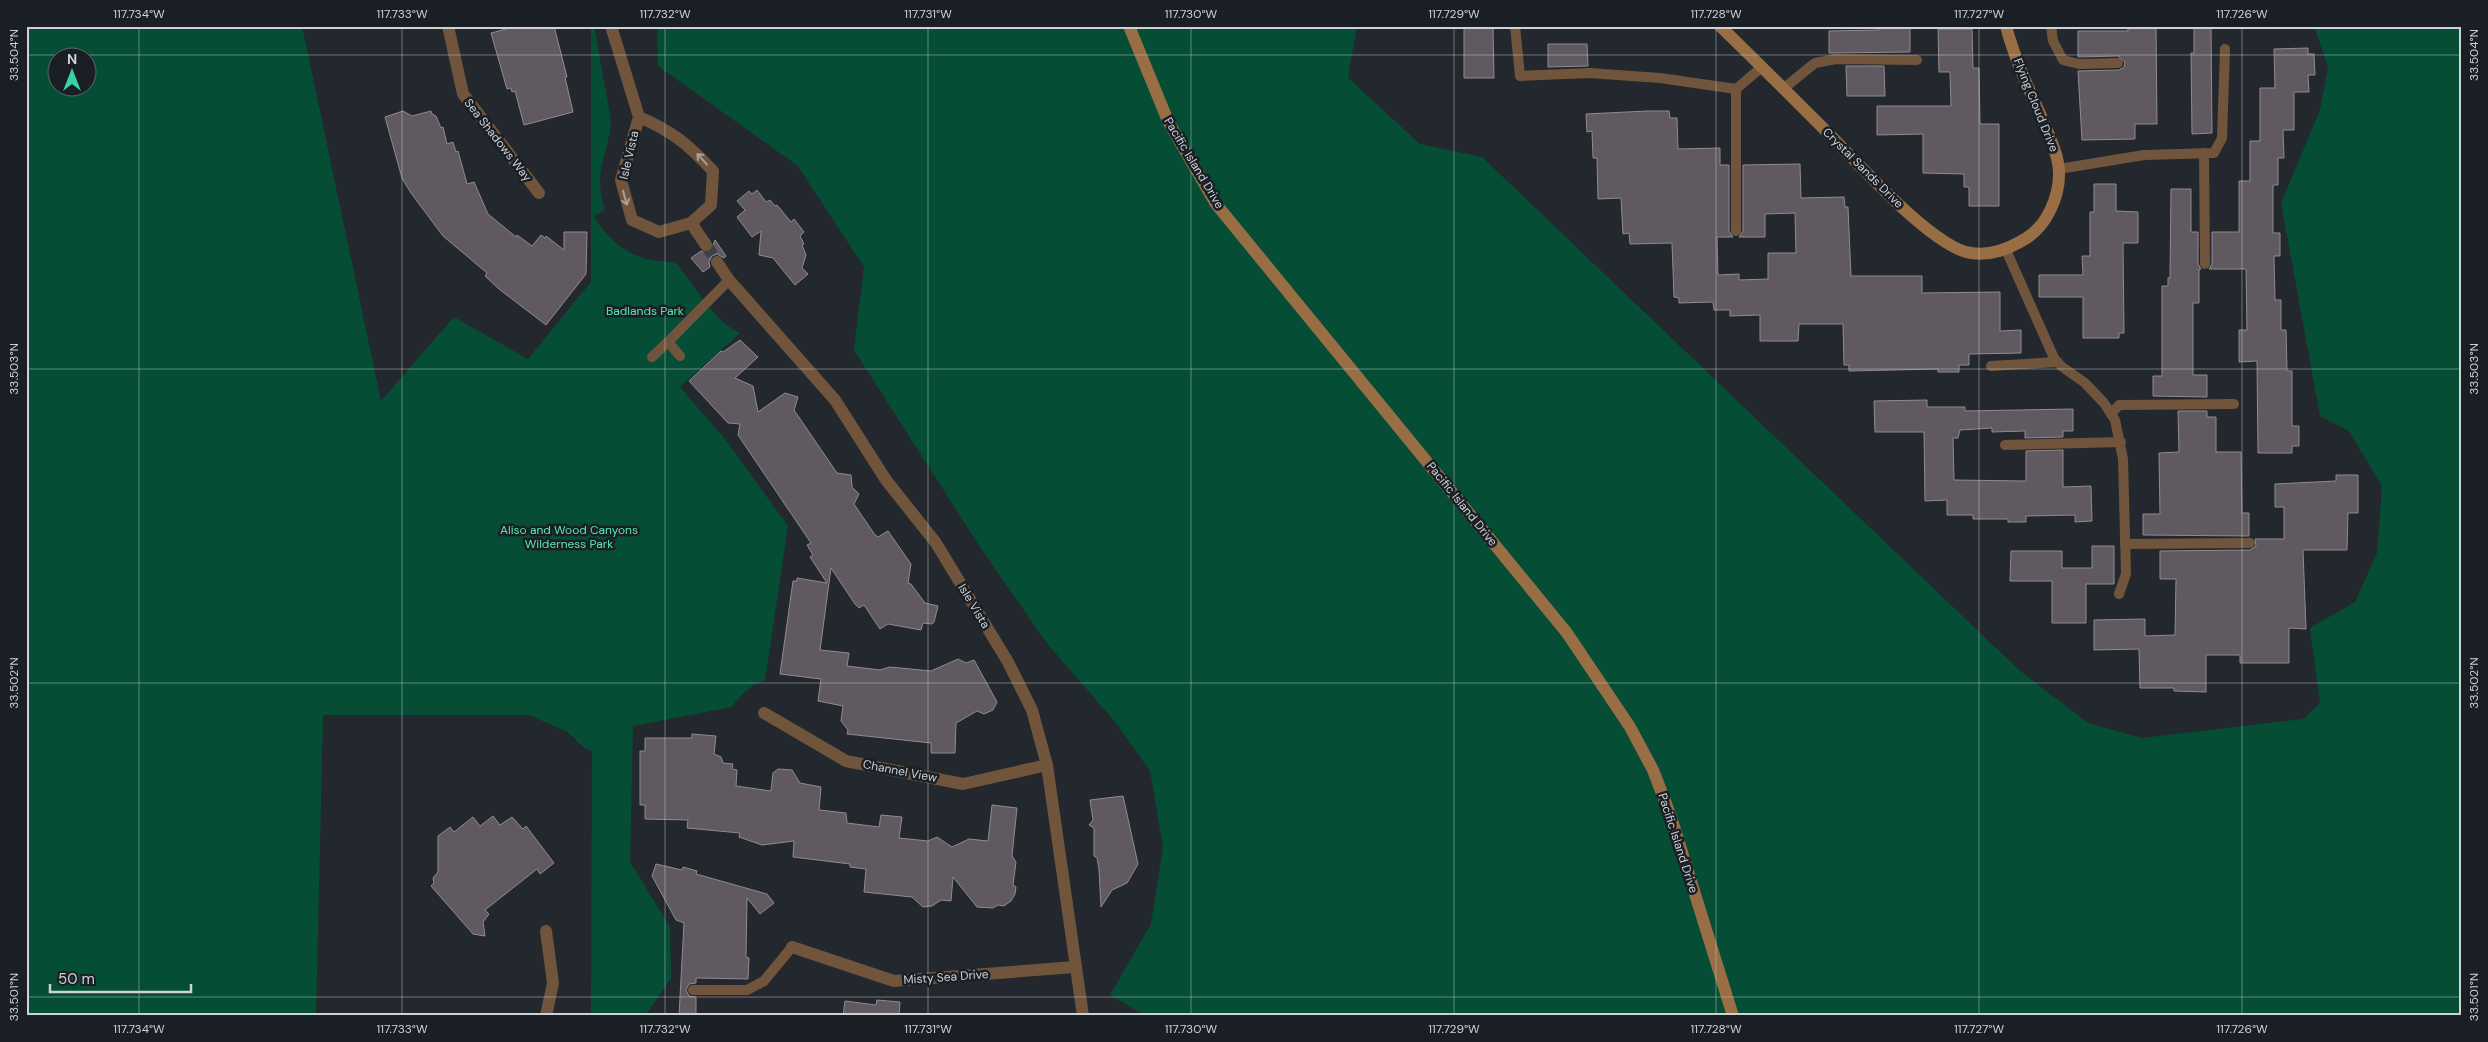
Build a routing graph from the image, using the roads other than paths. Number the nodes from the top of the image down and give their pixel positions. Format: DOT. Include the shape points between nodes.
graph roads {
  1 [pos="448,26"];
  2 [pos="610,26"];
  3 [pos="1129,26"];
  4 [pos="1515,26"];
  5 [pos="1720,26"];
  6 [pos="2051,26"];
  7 [pos="2009,28"];
  8 [pos="2225,49"];
  9 [pos="1917,60"];
  10 [pos="2118,63"];
  11 [pos="1762,67"];
  12 [pos="1784,88"];
  13 [pos="1736,90"];
  14 [pos="638,117"];
  15 [pos="2204,153"];
  16 [pos="2059,170"];
  17 [pos="540,193"];
  18 [pos="691,223"];
  19 [pos="1736,231"];
  20 [pos="2029,237"];
  21 [pos="706,245"];
  22 [pos="2006,250"];
  23 [pos="717,262"];
  24 [pos="2205,264"];
  25 [pos="729,280"];
  26 [pos="668,342"];
  27 [pos="680,356"];
  28 [pos="652,358"];
  29 [pos="2057,362"];
  30 [pos="1991,366"];
  31 [pos="2234,404"];
  32 [pos="2111,414"];
  33 [pos="2121,442"];
  34 [pos="2005,445"];
  35 [pos="2250,543"];
  36 [pos="2125,544"];
  37 [pos="2119,594"];
  38 [pos="764,713"];
  39 [pos="1047,765"];
  40 [pos="546,931"];
  41 [pos="792,947"];
  42 [pos="1076,966"];
  43 [pos="693,990"];
  44 [pos="546,1016"];
  45 [pos="1083,1016"];
  46 [pos="1733,1016"];
  1 -- 17 [label="street, Sea Shadows Way" via="463,94"];
  2 -- 14 [label="street, Isle Vista"];
  3 -- 46 [label="main road, Pacific Island Drive" via="1168,121 1216,204 1567,633 1630,727 1671,818"];
  4 -- 13 [label="lane" via="1520,76 1589,73 1660,78"];
  5 -- 11 [label="main road, Crystal Sands Drive"];
  6 -- 10 [label="lane" via="2053,41 2063,60 2079,64"];
  7 -- 16 [label="main road, Flying Cloud Drive"];
  8 -- 15 [label="lane" via="2222,138 2214,153"];
  9 -- 12 [label="lane" via="1836,59 1814,63"];
  11 -- 12 [label="main road, Crystal Sands Drive"];
  11 -- 13 [label="lane"];
  12 -- 22 [label="main road, Crystal Sands Drive" via="1908,212 1949,244 1970,253"];
  13 -- 19 [label="lane"];
  18 -- 14 [label="street, Isle Vista, one-way" via="711,205 713,171 691,146 666,128"];
  14 -- 18 [label="street, Isle Vista, one-way" via="621,180 632,220 659,232"];
  15 -- 16 [label="lane" via="2144,155"];
  15 -- 24 [label="lane"];
  16 -- 20 [label="main road, Flying Cloud Drive" via="2058,190 2048,216"];
  18 -- 21 [label="street"];
  20 -- 22 [label="main road, Crystal Sands Drive"];
  22 -- 29 [label="lane"];
  23 -- 25 [label="street, Isle Vista"];
  25 -- 26 [label="lane"];
  25 -- 39 [label="street, Isle Vista" via="835,400 886,480 936,543 1008,662 1028,702"];
  26 -- 27 [label="lane"];
  26 -- 28 [label="lane"];
  29 -- 30 [label="lane"];
  29 -- 32 [label="lane" via="2085,383"];
  31 -- 32 [label="lane" via="2120,405"];
  32 -- 33 [label="lane"];
  33 -- 34 [label="lane"];
  33 -- 36 [label="lane"];
  35 -- 36 [label="lane"];
  36 -- 37 [label="lane" via="2126,574"];
  38 -- 39 [label="street, Channel View" via="846,761 963,784"];
  39 -- 42 [label="street, Isle Vista"];
  40 -- 44 [label="street" via="553,983"];
  41 -- 42 [label="street, Misty Sea Drive" via="894,981"];
  41 -- 43 [label="lane" via="764,981 747,990"];
  42 -- 45 [label="street, Isle Vista"];
}
